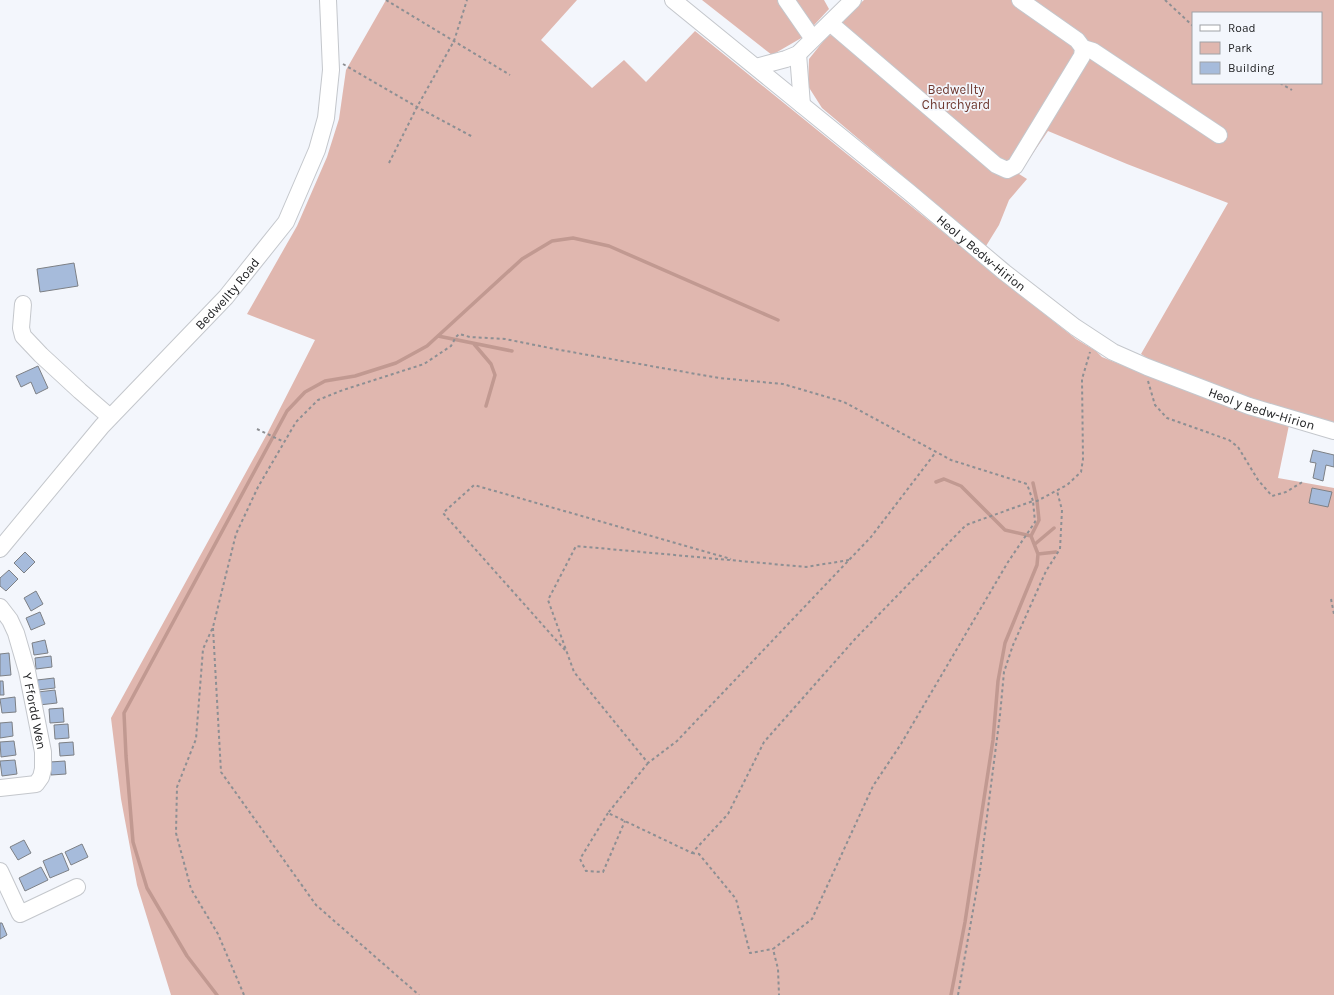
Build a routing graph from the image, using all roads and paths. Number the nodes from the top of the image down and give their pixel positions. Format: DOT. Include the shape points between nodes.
graph roads {
  1 [pos="328,0"];
  2 [pos="386,0"];
  3 [pos="467,0"];
  4 [pos="673,0"];
  5 [pos="786,0"];
  6 [pos="854,0"];
  7 [pos="1020,0"];
  8 [pos="1165,0"];
  9 [pos="830,23"];
  10 [pos="1192,25"];
  11 [pos="814,39"];
  12 [pos="454,41"];
  13 [pos="1083,48"];
  14 [pos="798,54"];
  15 [pos="347,67"];
  16 [pos="756,67"];
  17 [pos="510,75"];
  18 [pos="1282,84"];
  19 [pos="1292,90"];
  20 [pos="802,105"];
  21 [pos="417,107"];
  22 [pos="1219,135"];
  23 [pos="473,137"];
  24 [pos="389,163"];
  25 [pos="23,304"];
  26 [pos="1096,340"];
  27 [pos="1147,366"];
  28 [pos="110,417"];
  29 [pos="257,429"];
  30 [pos="1334,431"];
  31 [pos="284,442"];
  32 [pos="936,452"];
  33 [pos="1304,481"];
  34 [pos="1057,491"];
  35 [pos="1033,501"];
  36 [pos="0,549"];
  37 [pos="736,560"];
  38 [pos="849,560"];
  39 [pos="1331,600"];
  40 [pos="0,607"];
  41 [pos="1334,614"];
  42 [pos="213,627"];
  43 [pos="566,651"];
  44 [pos="648,763"];
  45 [pos="0,788"];
  46 [pos="608,812"];
  47 [pos="625,821"];
  48 [pos="692,852"];
  49 [pos="0,871"];
  50 [pos="77,887"];
  51 [pos="773,949"];
  52 [pos="244,995"];
  53 [pos="419,995"];
  54 [pos="779,995"];
  55 [pos="958,995"];
  1 -- 28 [label="street, Bedwellty Road" via="331,70 326,118 317,150 286,222 226,298"];
  2 -- 12 [label="path"];
  3 -- 12 [label="path"];
  4 -- 16 [label="street, Heol y Bedw-Hirion"];
  5 -- 11 [label="street"];
  6 -- 9 [label="street"];
  7 -- 13 [label="street" via="1078,40"];
  8 -- 10 [label="path"];
  9 -- 11 [label="street"];
  9 -- 13 [label="street" via="996,165 1007,170 1015,166 1019,160 1082,56"];
  11 -- 14 [label="street"];
  12 -- 17 [label="path"];
  12 -- 21 [label="path"];
  13 -- 22 [label="street" via="1093,51"];
  14 -- 16 [label="street"];
  14 -- 20 [label="street"];
  15 -- 21 [label="path"];
  16 -- 20 [label="street, Heol y Bedw-Hirion"];
  18 -- 19 [label="path"];
  20 -- 26 [label="street, Heol y Bedw-Hirion" via="1004,272 1075,327"];
  21 -- 23 [label="path"];
  21 -- 24 [label="path"];
  25 -- 28 [label="street" via="23,336 68,381"];
  26 -- 27 [label="street, Heol y Bedw-Hirion" via="1113,352"];
  26 -- 34 [label="path" via="1082,379 1081,472"];
  27 -- 30 [label="street, Heol y Bedw-Hirion" via="1249,406"];
  27 -- 33 [label="path" via="1146,374 1155,405 1167,418 1229,440 1238,447 1258,480 1272,496 1286,492"];
  28 -- 36 [label="street, Bedwellty Road"];
  29 -- 31 [label="path"];
  31 -- 32 [label="path" via="296,422 318,400 424,364 450,346 459,334 505,339 719,378 783,384 844,402"];
  31 -- 42 [label="path" via="258,487 236,534"];
  32 -- 35 [label="path" via="951,460 1027,484"];
  32 -- 38 [label="path" via="872,537"];
  34 -- 35 [label="path"];
  34 -- 55 [label="path" via="1062,510 1060,549 1046,571 1004,672 980,871"];
  35 -- 48 [label="path" via="966,525 854,639 764,742 728,814"];
  35 -- 51 [label="path" via="1035,522 1008,562 874,786 812,919"];
  37 -- 38 [label="path" via="806,567"];
  37 -- 43 [label="path" via="576,546 548,600"];
  37 -- 43 [label="path" via="474,485 443,513"];
  38 -- 44 [label="path" via="677,741"];
  39 -- 41 [label="path"];
  40 -- 45 [label="street, Y Ffordd Wen" via="16,633 27,671 43,752 43,769 36,784"];
  42 -- 52 [label="path" via="203,649 196,739 176,787 176,833 191,889 218,934"];
  42 -- 53 [label="path" via="221,772 316,906"];
  43 -- 44 [label="path" via="574,672"];
  44 -- 46 [label="path"];
  46 -- 47 [label="path"];
  46 -- 47 [label="path" via="580,859 586,871 603,872"];
  47 -- 48 [label="path"];
  48 -- 51 [label="path" via="699,854 736,899 750,953"];
  49 -- 50 [label="street" via="20,914"];
  51 -- 54 [label="path" via="778,969"];
}
